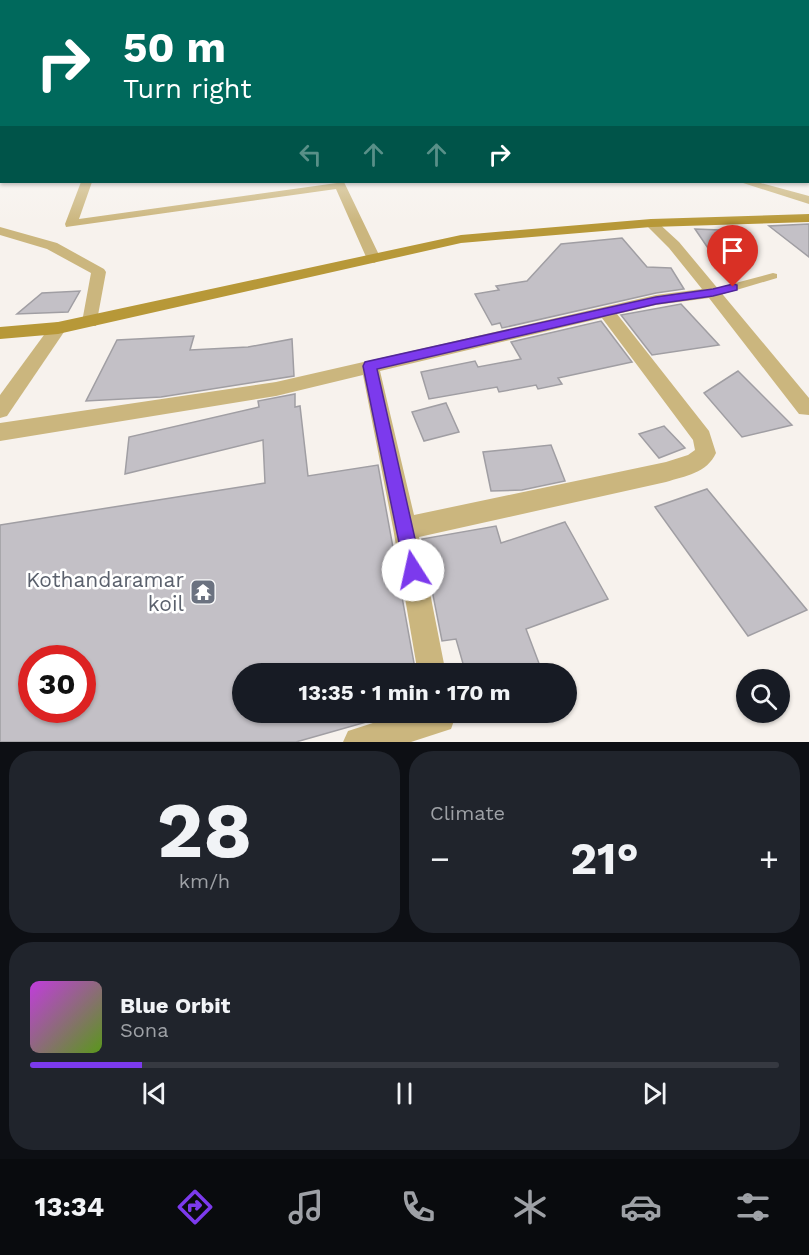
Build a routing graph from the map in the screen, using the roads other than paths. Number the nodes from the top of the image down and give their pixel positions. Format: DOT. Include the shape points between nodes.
graph roads {
  1 [pos="86,183"];
  2 [pos="340,183"];
  3 [pos="750,183"];
  4 [pos="809,200"];
  5 [pos="809,218"];
  6 [pos="651,223"];
  7 [pos="0,231"];
  8 [pos="374,259"];
  9 [pos="773,276"];
  10 [pos="713,292"];
  11 [pos="606,312"];
  12 [pos="90,322"];
  13 [pos="58,328"];
  14 [pos="0,333"];
  15 [pos="370,366"];
  16 [pos="806,408"];
  17 [pos="0,410"];
  18 [pos="0,432"];
  19 [pos="405,528"];
  20 [pos="430,663"];
  21 [pos="423,723"];
  22 [pos="359,742"];
  1 -- 2 [label="street" via="71,224"];
  2 -- 8 [label="street"];
  3 -- 4 [label="street"];
  5 -- 6 [label="street"];
  6 -- 8 [label="street" via="461,239"];
  6 -- 10 [label="street"];
  7 -- 12 [label="street" via="32,237 84,260 99,272"];
  8 -- 12 [label="street"];
  9 -- 10 [label="lane"];
  10 -- 11 [label="street"];
  10 -- 16 [label="street"];
  11 -- 15 [label="street"];
  11 -- 19 [label="street" via="702,437 706,453 694,463 666,471"];
  12 -- 13 [label="street"];
  13 -- 14 [label="street"];
  13 -- 17 [label="street"];
  15 -- 18 [label="street" via="276,389"];
  15 -- 19 [label="street"];
  19 -- 20 [label="street"];
  21 -- 22 [label="street"];
}
